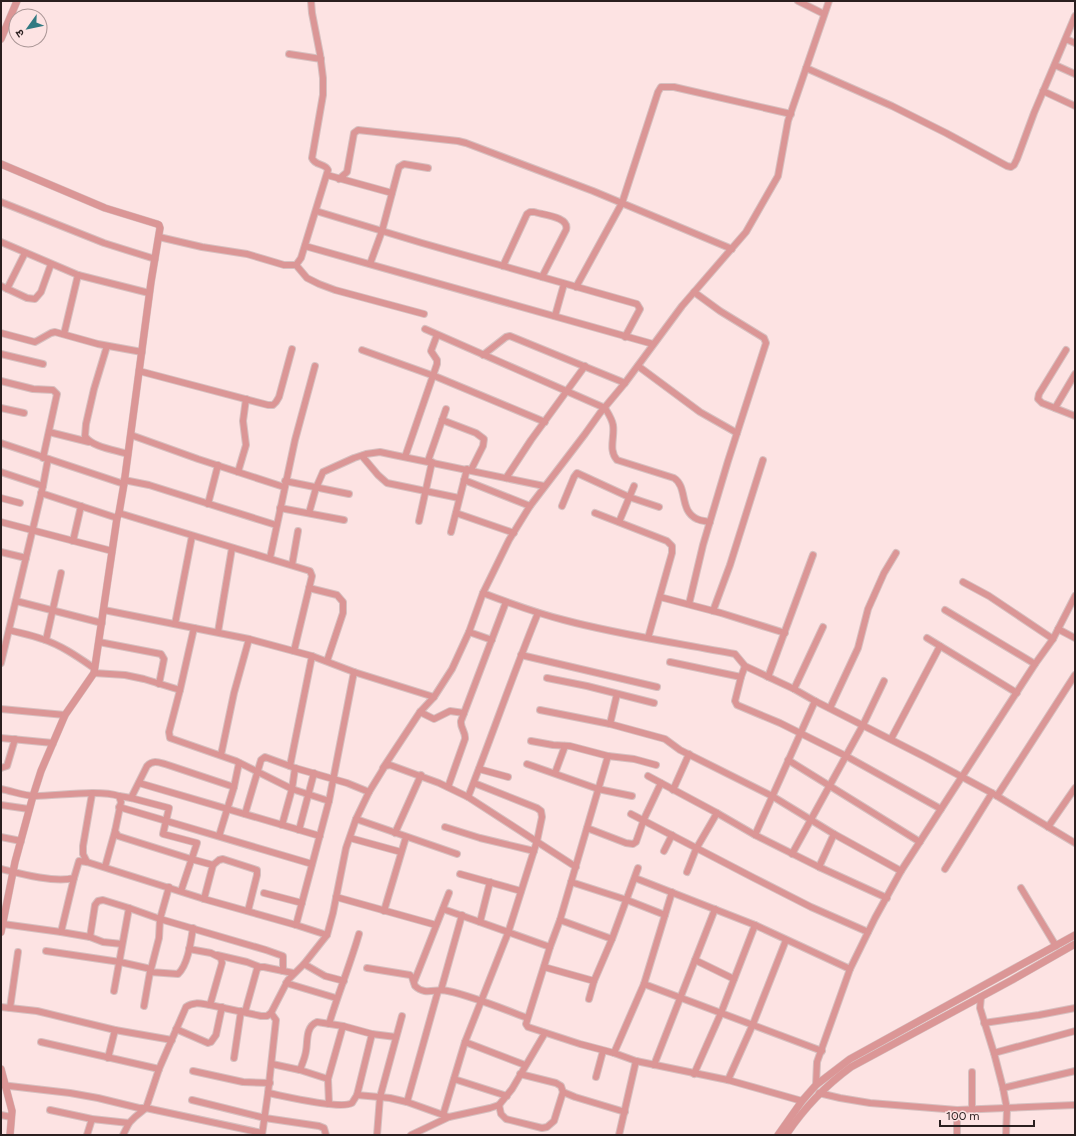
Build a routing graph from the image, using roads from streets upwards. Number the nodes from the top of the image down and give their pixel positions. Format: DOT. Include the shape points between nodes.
graph roads {
  1 [pos="17,1"];
  2 [pos="306,1"];
  3 [pos="311,1"];
  4 [pos="798,1"];
  5 [pos="829,1"];
  6 [pos="824,14"];
  7 [pos="1075,16"];
  8 [pos="1,39"];
  9 [pos="1066,39"];
  10 [pos="1075,43"];
  11 [pos="289,54"];
  12 [pos="321,59"];
  13 [pos="1055,65"];
  14 [pos="806,68"];
  15 [pos="1075,74"];
  16 [pos="1044,91"];
  17 [pos="1075,106"];
  18 [pos="791,114"];
  19 [pos="1,164"];
  20 [pos="428,168"];
  21 [pos="327,175"];
  22 [pos="339,178"];
  23 [pos="392,193"];
  24 [pos="1,202"];
  25 [pos="622,204"];
  26 [pos="316,211"];
  27 [pos="382,230"];
  28 [pos="158,237"];
  29 [pos="1,242"];
  30 [pos="305,246"];
  31 [pos="732,249"];
  32 [pos="24,253"];
  33 [pos="155,259"];
  34 [pos="51,264"];
  35 [pos="370,264"];
  36 [pos="296,265"];
  37 [pos="503,266"];
  38 [pos="78,275"];
  39 [pos="542,277"];
  40 [pos="564,284"];
  41 [pos="576,287"];
  42 [pos="4,288"];
  43 [pos="694,292"];
  44 [pos="149,293"];
  45 [pos="424,314"];
  46 [pos="555,316"];
  47 [pos="425,330"];
  48 [pos="1,333"];
  49 [pos="64,334"];
  50 [pos="437,335"];
  51 [pos="625,337"];
  52 [pos="653,344"];
  53 [pos="107,346"];
  54 [pos="292,349"];
  55 [pos="362,350"];
  56 [pos="1066,350"];
  57 [pos="142,352"];
  58 [pos="1,354"];
  59 [pos="483,355"];
  60 [pos="43,364"];
  61 [pos="315,366"];
  62 [pos="585,366"];
  63 [pos="638,366"];
  64 [pos="139,371"];
  65 [pos="1075,374"];
  66 [pos="433,376"];
  67 [pos="1,381"];
  68 [pos="625,383"];
  69 [pos="568,391"];
  70 [pos="246,399"];
  71 [pos="1,408"];
  72 [pos="446,408"];
  73 [pos="605,408"];
  74 [pos="1055,408"];
  75 [pos="24,413"];
  76 [pos="1075,416"];
  77 [pos="442,420"];
  78 [pos="545,422"];
  79 [pos="49,432"];
  80 [pos="737,433"];
  81 [pos="131,435"];
  82 [pos="90,442"];
  83 [pos="1,443"];
  84 [pos="128,454"];
  85 [pos="362,456"];
  86 [pos="404,457"];
  87 [pos="46,459"];
  88 [pos="763,460"];
  89 [pos="430,462"];
  90 [pos="218,466"];
  91 [pos="469,470"];
  92 [pos="1,472"];
  93 [pos="238,472"];
  94 [pos="506,478"];
  95 [pos="464,480"];
  96 [pos="124,482"];
  97 [pos="285,484"];
  98 [pos="544,486"];
  99 [pos="634,486"];
  100 [pos="316,488"];
  101 [pos="42,490"];
  102 [pos="425,491"];
  103 [pos="349,494"];
  104 [pos="630,497"];
  105 [pos="1,498"];
  106 [pos="459,498"];
  107 [pos="20,503"];
  108 [pos="208,504"];
  109 [pos="81,506"];
  110 [pos="530,506"];
  111 [pos="562,506"];
  112 [pos="659,507"];
  113 [pos="280,508"];
  114 [pos="310,513"];
  115 [pos="456,513"];
  116 [pos="595,513"];
  117 [pos="118,516"];
  118 [pos="344,520"];
  119 [pos="419,521"];
  120 [pos="1,522"];
  121 [pos="619,522"];
  122 [pos="710,522"];
  123 [pos="276,525"];
  124 [pos="32,530"];
  125 [pos="298,531"];
  126 [pos="451,532"];
  127 [pos="514,533"];
  128 [pos="192,536"];
  129 [pos="73,541"];
  130 [pos="232,548"];
  131 [pos="112,551"];
  132 [pos="1,552"];
  133 [pos="896,553"];
  134 [pos="813,555"];
  135 [pos="26,558"];
  136 [pos="270,558"];
  137 [pos="292,565"];
  138 [pos="61,573"];
  139 [pos="962,582"];
  140 [pos="310,588"];
  141 [pos="482,593"];
  142 [pos="1075,596"];
  143 [pos="660,597"];
  144 [pos="16,601"];
  145 [pos="506,602"];
  146 [pos="689,604"];
  147 [pos="53,610"];
  148 [pos="104,610"];
  149 [pos="945,610"];
  150 [pos="713,611"];
  151 [pos="538,613"];
  152 [pos="102,623"];
  153 [pos="175,624"];
  154 [pos="823,627"];
  155 [pos="194,628"];
  156 [pos="1058,629"];
  157 [pos="9,630"];
  158 [pos="218,632"];
  159 [pos="469,632"];
  160 [pos="785,633"];
  161 [pos="648,638"];
  162 [pos="927,638"];
  163 [pos="1075,638"];
  164 [pos="249,639"];
  165 [pos="1053,639"];
  166 [pos="46,640"];
  167 [pos="492,640"];
  168 [pos="99,642"];
  169 [pos="940,646"];
  170 [pos="294,651"];
  171 [pos="521,655"];
  172 [pos="312,656"];
  173 [pos="327,661"];
  174 [pos="670,662"];
  175 [pos="1,663"];
  176 [pos="1035,664"];
  177 [pos="745,666"];
  178 [pos="94,671"];
  179 [pos="354,672"];
  180 [pos="1075,675"];
  181 [pos="741,677"];
  182 [pos="768,677"];
  183 [pos="547,678"];
  184 [pos="884,681"];
  185 [pos="159,684"];
  186 [pos="657,687"];
  187 [pos="794,689"];
  188 [pos="180,690"];
  189 [pos="1017,693"];
  190 [pos="617,694"];
  191 [pos="434,698"];
  192 [pos="815,701"];
  193 [pos="654,703"];
  194 [pos="830,708"];
  195 [pos="1,709"];
  196 [pos="540,710"];
  197 [pos="420,712"];
  198 [pos="464,713"];
  199 [pos="65,715"];
  200 [pos="610,724"];
  201 [pos="863,725"];
  202 [pos="800,734"];
  203 [pos="1,738"];
  204 [pos="14,739"];
  205 [pos="891,739"];
  206 [pos="531,741"];
  207 [pos="53,742"];
  208 [pos="565,746"];
  209 [pos="689,754"];
  210 [pos="221,755"];
  211 [pos="608,756"];
  212 [pos="846,756"];
  213 [pos="788,760"];
  214 [pos="239,763"];
  215 [pos="527,764"];
  216 [pos="656,765"];
  217 [pos="293,767"];
  218 [pos="1,768"];
  219 [pos="383,768"];
  220 [pos="479,769"];
  221 [pos="257,771"];
  222 [pos="314,773"];
  223 [pos="555,773"];
  224 [pos="421,776"];
  225 [pos="648,776"];
  226 [pos="963,777"];
  227 [pos="508,778"];
  228 [pos="334,779"];
  229 [pos="139,783"];
  230 [pos="474,783"];
  231 [pos="661,783"];
  232 [pos="830,785"];
  233 [pos="234,787"];
  234 [pos="448,787"];
  235 [pos="1075,788"];
  236 [pos="1,789"];
  237 [pos="292,789"];
  238 [pos="598,789"];
  239 [pos="673,790"];
  240 [pos="369,792"];
  241 [pos="92,794"];
  242 [pos="308,794"];
  243 [pos="994,794"];
  244 [pos="33,796"];
  245 [pos="119,796"];
  246 [pos="632,796"];
  247 [pos="772,796"];
  248 [pos="468,797"];
  249 [pos="131,798"];
  250 [pos="329,801"];
  251 [pos="1,805"];
  252 [pos="119,807"];
  253 [pos="29,809"];
  254 [pos="227,809"];
  255 [pos="941,809"];
  256 [pos="718,813"];
  257 [pos="245,814"];
  258 [pos="631,814"];
  259 [pos="644,819"];
  260 [pos="356,820"];
  261 [pos="810,820"];
  262 [pos="167,821"];
  263 [pos="282,825"];
  264 [pos="445,827"];
  265 [pos="1048,827"];
  266 [pos="587,828"];
  267 [pos="299,830"];
  268 [pos="115,831"];
  269 [pos="395,833"];
  270 [pos="834,834"];
  271 [pos="672,835"];
  272 [pos="755,835"];
  273 [pos="219,836"];
  274 [pos="320,836"];
  275 [pos="1,837"];
  276 [pos="406,837"];
  277 [pos="350,838"];
  278 [pos="21,841"];
  279 [pos="537,841"];
  280 [pos="920,842"];
  281 [pos="1075,843"];
  282 [pos="696,849"];
  283 [pos="534,851"];
  284 [pos="664,851"];
  285 [pos="402,852"];
  286 [pos="457,854"];
  287 [pos="792,854"];
  288 [pos="191,860"];
  289 [pos="87,862"];
  290 [pos="312,864"];
  291 [pos="213,865"];
  292 [pos="576,866"];
  293 [pos="819,867"];
  294 [pos="105,868"];
  295 [pos="638,868"];
  296 [pos="1,869"];
  297 [pos="945,869"];
  298 [pos="902,871"];
  299 [pos="13,872"];
  300 [pos="687,872"];
  301 [pos="460,874"];
  302 [pos="74,878"];
  303 [pos="636,878"];
  304 [pos="490,882"];
  305 [pos="571,882"];
  306 [pos="169,887"];
  307 [pos="1021,888"];
  308 [pos="181,891"];
  309 [pos="521,891"];
  310 [pos="672,892"];
  311 [pos="264,893"];
  312 [pos="449,893"];
  313 [pos="336,897"];
  314 [pos="887,898"];
  315 [pos="204,899"];
  316 [pos="627,900"];
  317 [pos="302,903"];
  318 [pos="129,908"];
  319 [pos="443,909"];
  320 [pos="715,909"];
  321 [pos="248,911"];
  322 [pos="384,911"];
  323 [pos="462,915"];
  324 [pos="665,916"];
  325 [pos="160,918"];
  326 [pos="560,920"];
  327 [pos="480,922"];
  328 [pos="3,924"];
  329 [pos="296,925"];
  330 [pos="436,925"];
  331 [pos="755,925"];
  332 [pos="193,928"];
  333 [pos="1,932"];
  334 [pos="61,932"];
  335 [pos="868,932"];
  336 [pos="508,933"];
  337 [pos="359,934"];
  338 [pos="327,935"];
  339 [pos="1075,935"];
  340 [pos="90,937"];
  341 [pos="612,939"];
  342 [pos="786,940"];
  343 [pos="122,944"];
  344 [pos="1075,944"];
  345 [pos="1056,946"];
  346 [pos="550,947"];
  347 [pos="189,949"];
  348 [pos="46,951"];
  349 [pos="18,952"];
  350 [pos="217,955"];
  351 [pos="695,960"];
  352 [pos="120,962"];
  353 [pos="304,964"];
  354 [pos="260,967"];
  355 [pos="544,967"];
  356 [pos="368,968"];
  357 [pos="850,969"];
  358 [pos="151,970"];
  359 [pos="283,971"];
  360 [pos="293,973"];
  361 [pos="734,979"];
  362 [pos="344,981"];
  363 [pos="594,981"];
  364 [pos="414,982"];
  365 [pos="286,983"];
  366 [pos="644,984"];
  367 [pos="114,991"];
  368 [pos="439,991"];
  369 [pos="980,997"];
  370 [pos="336,998"];
  371 [pos="680,998"];
  372 [pos="589,999"];
  373 [pos="481,1001"];
  374 [pos="210,1005"];
  375 [pos="144,1006"];
  376 [pos="1,1007"];
  377 [pos="10,1008"];
  378 [pos="222,1008"];
  379 [pos="1075,1008"];
  380 [pos="243,1012"];
  381 [pos="271,1013"];
  382 [pos="720,1013"];
  383 [pos="402,1016"];
  384 [pos="527,1018"];
  385 [pos="984,1023"];
  386 [pos="329,1024"];
  387 [pos="753,1024"];
  388 [pos="343,1026"];
  389 [pos="176,1029"];
  390 [pos="114,1030"];
  391 [pos="1075,1031"];
  392 [pos="545,1033"];
  393 [pos="372,1034"];
  394 [pos="396,1037"];
  395 [pos="172,1040"];
  396 [pos="41,1042"];
  397 [pos="465,1042"];
  398 [pos="602,1051"];
  399 [pos="822,1051"];
  400 [pos="614,1053"];
  401 [pos="994,1053"];
  402 [pos="108,1058"];
  403 [pos="234,1058"];
  404 [pos="636,1061"];
  405 [pos="272,1064"];
  406 [pos="526,1065"];
  407 [pos="654,1065"];
  408 [pos="1,1069"];
  409 [pos="159,1069"];
  410 [pos="300,1070"];
  411 [pos="193,1071"];
  412 [pos="1075,1071"];
  413 [pos="972,1072"];
  414 [pos="520,1074"];
  415 [pos="694,1074"];
  416 [pos="596,1077"];
  417 [pos="328,1079"];
  418 [pos="454,1079"];
  419 [pos="728,1080"];
  420 [pos="270,1084"];
  421 [pos="3,1085"];
  422 [pos="816,1085"];
  423 [pos="1003,1088"];
  424 [pos="563,1092"];
  425 [pos="268,1093"];
  426 [pos="819,1093"];
  427 [pos="357,1095"];
  428 [pos="507,1096"];
  429 [pos="380,1097"];
  430 [pos="192,1100"];
  431 [pos="802,1101"];
  432 [pos="407,1102"];
  433 [pos="329,1104"];
  434 [pos="499,1105"];
  435 [pos="1075,1105"];
  436 [pos="146,1108"];
  437 [pos="1007,1109"];
  438 [pos="50,1110"];
  439 [pos="957,1110"];
  440 [pos="972,1110"];
  441 [pos="625,1112"];
  442 [pos="1,1116"];
  443 [pos="446,1116"];
  444 [pos="11,1117"];
  445 [pos="265,1118"];
  446 [pos="92,1119"];
  447 [pos="792,1120"];
  448 [pos="129,1123"];
  449 [pos="262,1134"];
  450 [pos="10,1135"];
  451 [pos="87,1135"];
  452 [pos="123,1135"];
  453 [pos="326,1135"];
  454 [pos="377,1135"];
  455 [pos="411,1135"];
  456 [pos="619,1135"];
  457 [pos="778,1135"];
  458 [pos="786,1135"];
  459 [pos="957,1135"];
  460 [pos="1006,1135"];
  1 -- 8 [label="street"];
  2 -- 3 [label="street"];
  3 -- 12 [label="street"];
  4 -- 6 [label="street"];
  5 -- 6 [label="street"];
  6 -- 14 [label="street"];
  7 -- 9 [label="street"];
  9 -- 10 [label="street"];
  9 -- 13 [label="street"];
  11 -- 12 [label="street"];
  12 -- 21 [label="street" via="322,95 312,155 313,161 327,168"];
  13 -- 15 [label="street"];
  13 -- 16 [label="street"];
  14 -- 16 [label="street" via="892,106 1009,167 1013,166 1017,159"];
  14 -- 18 [label="street"];
  16 -- 17 [label="street"];
  18 -- 25 [label="street" via="674,87 661,87"];
  18 -- 31 [label="street" via="778,176 746,232"];
  19 -- 28 [label="street" via="105,208 157,224 160,228"];
  20 -- 23 [label="street" via="400,165"];
  21 -- 22 [label="street"];
  21 -- 26 [label="street"];
  22 -- 23 [label="street"];
  22 -- 25 [label="street" via="347,172 354,133 361,130 466,143"];
  23 -- 27 [label="street"];
  24 -- 33 [label="street" via="98,241"];
  25 -- 31 [label="street"];
  25 -- 41 [label="street"];
  26 -- 27 [label="street"];
  26 -- 30 [label="street"];
  27 -- 35 [label="street"];
  27 -- 37 [label="street"];
  28 -- 33 [label="street"];
  28 -- 36 [label="street" via="247,254 284,265"];
  29 -- 32 [label="street"];
  30 -- 35 [label="street"];
  30 -- 36 [label="street"];
  31 -- 43 [label="street"];
  32 -- 34 [label="street"];
  32 -- 42 [label="street"];
  33 -- 44 [label="street"];
  34 -- 38 [label="street"];
  34 -- 42 [label="street" via="41,292 35,299"];
  35 -- 46 [label="street"];
  36 -- 45 [label="street" via="307,278 319,284"];
  37 -- 39 [label="street"];
  37 -- 39 [label="street" via="527,214 534,212 562,220 567,226 566,230"];
  38 -- 44 [label="street"];
  38 -- 49 [label="street"];
  39 -- 40 [label="street"];
  40 -- 41 [label="street"];
  40 -- 46 [label="street"];
  41 -- 51 [label="street" via="640,307"];
  43 -- 52 [label="street"];
  43 -- 80 [label="street" via="765,341 765,348"];
  44 -- 57 [label="street"];
  46 -- 51 [label="street"];
  47 -- 50 [label="street"];
  48 -- 49 [label="street" via="35,342 51,333"];
  49 -- 53 [label="street"];
  50 -- 59 [label="street"];
  50 -- 66 [label="street" via="431,351 437,362"];
  51 -- 52 [label="street"];
  52 -- 63 [label="street"];
  53 -- 57 [label="street"];
  53 -- 82 [label="street" via="85,432"];
  54 -- 70 [label="street" via="276,402 268,405"];
  55 -- 66 [label="street"];
  56 -- 74 [label="street" via="1038,396 1039,401"];
  57 -- 64 [label="street"];
  58 -- 60 [label="street"];
  59 -- 62 [label="street" via="510,336"];
  59 -- 69 [label="street"];
  61 -- 97 [label="street"];
  62 -- 68 [label="street"];
  62 -- 69 [label="street"];
  63 -- 68 [label="street"];
  63 -- 80 [label="street" via="700,412"];
  64 -- 70 [label="street"];
  64 -- 81 [label="street"];
  65 -- 74 [label="street"];
  66 -- 78 [label="street"];
  66 -- 86 [label="street"];
  67 -- 79 [label="street" via="34,389 52,390 57,394"];
  68 -- 73 [label="street"];
  69 -- 73 [label="street"];
  69 -- 78 [label="street"];
  70 -- 93 [label="street" via="243,420 246,445"];
  71 -- 75 [label="street"];
  72 -- 77 [label="street"];
  73 -- 98 [label="street"];
  73 -- 122 [label="street" via="614,427 614,457 674,478 679,482 689,513 697,519"];
  74 -- 76 [label="street"];
  77 -- 89 [label="street"];
  77 -- 91 [label="street" via="484,440"];
  78 -- 94 [label="street"];
  79 -- 82 [label="street"];
  79 -- 87 [label="street"];
  80 -- 122 [label="street"];
  81 -- 84 [label="street"];
  81 -- 90 [label="street"];
  82 -- 84 [label="street"];
  83 -- 87 [label="street"];
  84 -- 96 [label="street"];
  85 -- 86 [label="street" via="380,452"];
  85 -- 100 [label="street" via="323,472"];
  85 -- 102 [label="street" via="387,483"];
  86 -- 89 [label="street"];
  87 -- 96 [label="street"];
  87 -- 101 [label="street"];
  88 -- 150 [label="street"];
  89 -- 91 [label="street"];
  89 -- 102 [label="street"];
  90 -- 93 [label="street"];
  90 -- 108 [label="street"];
  91 -- 94 [label="street"];
  91 -- 95 [label="street"];
  92 -- 101 [label="street"];
  93 -- 97 [label="street"];
  94 -- 98 [label="street"];
  95 -- 106 [label="street"];
  95 -- 110 [label="street"];
  96 -- 108 [label="street" via="149,485"];
  96 -- 117 [label="street"];
  97 -- 100 [label="street"];
  97 -- 113 [label="street"];
  98 -- 110 [label="street"];
  99 -- 104 [label="street"];
  100 -- 103 [label="street"];
  100 -- 114 [label="street"];
  101 -- 109 [label="street"];
  101 -- 124 [label="street"];
  102 -- 106 [label="street"];
  102 -- 119 [label="street"];
  104 -- 111 [label="street" via="577,473"];
  104 -- 112 [label="street"];
  104 -- 121 [label="street"];
  105 -- 107 [label="street"];
  106 -- 115 [label="street"];
  108 -- 123 [label="street"];
  109 -- 117 [label="street"];
  109 -- 129 [label="street"];
  110 -- 127 [label="street"];
  113 -- 114 [label="street"];
  113 -- 123 [label="street"];
  114 -- 118 [label="street"];
  115 -- 126 [label="street"];
  115 -- 127 [label="street"];
  116 -- 121 [label="street"];
  117 -- 128 [label="street"];
  117 -- 131 [label="street"];
  120 -- 124 [label="street"];
  121 -- 143 [label="street" via="671,544 672,552"];
  122 -- 146 [label="street"];
  123 -- 136 [label="street"];
  124 -- 129 [label="street"];
  124 -- 135 [label="street"];
  125 -- 137 [label="street"];
  127 -- 141 [label="street"];
  128 -- 130 [label="street"];
  128 -- 153 [label="street"];
  129 -- 131 [label="street"];
  130 -- 136 [label="street"];
  130 -- 158 [label="street"];
  131 -- 148 [label="street"];
  132 -- 135 [label="street"];
  133 -- 194 [label="street" via="868,609 858,648"];
  134 -- 160 [label="street"];
  135 -- 144 [label="street"];
  136 -- 137 [label="street"];
  137 -- 140 [label="street" via="312,573"];
  138 -- 147 [label="street"];
  139 -- 165 [label="street"];
  140 -- 170 [label="street"];
  140 -- 173 [label="street" via="337,596 343,602 344,613"];
  141 -- 145 [label="street"];
  141 -- 159 [label="street"];
  142 -- 156 [label="street"];
  143 -- 146 [label="street"];
  143 -- 161 [label="street"];
  144 -- 147 [label="street"];
  144 -- 157 [label="street"];
  145 -- 151 [label="street"];
  145 -- 167 [label="street"];
  146 -- 150 [label="street"];
  147 -- 152 [label="street"];
  147 -- 166 [label="street"];
  148 -- 152 [label="street"];
  148 -- 153 [label="street"];
  149 -- 176 [label="street"];
  150 -- 160 [label="street"];
  151 -- 161 [label="street"];
  151 -- 171 [label="street"];
  152 -- 168 [label="street"];
  153 -- 155 [label="street"];
  154 -- 187 [label="street"];
  155 -- 158 [label="street"];
  155 -- 188 [label="street"];
  156 -- 163 [label="street"];
  156 -- 165 [label="street"];
  157 -- 166 [label="street"];
  157 -- 175 [label="street"];
  158 -- 164 [label="street"];
  159 -- 167 [label="street"];
  159 -- 191 [label="street" via="452,669"];
  160 -- 182 [label="street"];
  161 -- 177 [label="street" via="736,654"];
  162 -- 169 [label="street"];
  164 -- 170 [label="street"];
  164 -- 210 [label="street"];
  165 -- 176 [label="street"];
  166 -- 178 [label="street" via="78,656"];
  167 -- 198 [label="street"];
  168 -- 178 [label="street"];
  168 -- 185 [label="street" via="161,654 164,659"];
  169 -- 189 [label="street"];
  169 -- 205 [label="street"];
  170 -- 172 [label="street"];
  171 -- 186 [label="street"];
  171 -- 220 [label="street"];
  172 -- 173 [label="street"];
  172 -- 217 [label="street"];
  173 -- 179 [label="street"];
  174 -- 181 [label="street"];
  176 -- 189 [label="street"];
  177 -- 181 [label="street"];
  177 -- 182 [label="street"];
  178 -- 185 [label="street" via="125,675"];
  178 -- 199 [label="street"];
  179 -- 191 [label="street"];
  179 -- 228 [label="street"];
  180 -- 243 [label="street"];
  181 -- 202 [label="street" via="735,703"];
  182 -- 187 [label="street"];
  183 -- 190 [label="street"];
  184 -- 201 [label="street"];
  185 -- 188 [label="street"];
  187 -- 192 [label="street"];
  188 -- 210 [label="street" via="169,732 170,738"];
  189 -- 226 [label="street"];
  190 -- 193 [label="street"];
  190 -- 200 [label="street"];
  191 -- 197 [label="street"];
  192 -- 194 [label="street"];
  192 -- 202 [label="street"];
  194 -- 201 [label="street"];
  195 -- 199 [label="street"];
  196 -- 200 [label="street"];
  197 -- 198 [label="street" via="434,719 450,711"];
  197 -- 219 [label="street"];
  198 -- 234 [label="street" via="460,724 465,739"];
  199 -- 207 [label="street"];
  200 -- 209 [label="street" via="665,739"];
  201 -- 205 [label="street"];
  201 -- 212 [label="street"];
  202 -- 212 [label="street"];
  202 -- 213 [label="street"];
  203 -- 204 [label="street"];
  204 -- 207 [label="street"];
  204 -- 218 [label="street" via="7,766"];
  205 -- 226 [label="street"];
  206 -- 208 [label="street"];
  207 -- 244 [label="street"];
  208 -- 211 [label="street"];
  208 -- 223 [label="street"];
  209 -- 239 [label="street"];
  209 -- 247 [label="street"];
  210 -- 214 [label="street"];
  211 -- 216 [label="street"];
  211 -- 238 [label="street"];
  212 -- 232 [label="street"];
  212 -- 255 [label="street"];
  213 -- 232 [label="street"];
  213 -- 247 [label="street"];
  214 -- 221 [label="street"];
  214 -- 233 [label="street"];
  215 -- 223 [label="street"];
  217 -- 221 [label="street" via="265,757"];
  217 -- 222 [label="street"];
  217 -- 237 [label="street"];
  219 -- 224 [label="street" via="390,765"];
  219 -- 240 [label="street"];
  220 -- 227 [label="street"];
  220 -- 230 [label="street"];
  221 -- 237 [label="street"];
  221 -- 257 [label="street"];
  222 -- 228 [label="street"];
  222 -- 242 [label="street"];
  223 -- 238 [label="street"];
  224 -- 234 [label="street"];
  224 -- 269 [label="street"];
  225 -- 231 [label="street"];
  226 -- 243 [label="street"];
  226 -- 255 [label="street"];
  228 -- 240 [label="street"];
  228 -- 250 [label="street"];
  229 -- 233 [label="street" via="147,766 154,761"];
  229 -- 249 [label="street"];
  229 -- 254 [label="street"];
  230 -- 248 [label="street"];
  230 -- 279 [label="street" via="539,810 542,817"];
  231 -- 239 [label="street"];
  231 -- 259 [label="street"];
  232 -- 261 [label="street"];
  232 -- 280 [label="street"];
  233 -- 254 [label="street"];
  234 -- 248 [label="street"];
  235 -- 265 [label="street"];
  236 -- 244 [label="street"];
  237 -- 242 [label="street"];
  237 -- 263 [label="street"];
  238 -- 246 [label="street"];
  238 -- 266 [label="street"];
  239 -- 256 [label="street"];
  240 -- 260 [label="street"];
  241 -- 244 [label="street"];
  241 -- 245 [label="street"];
  241 -- 289 [label="street" via="83,846"];
  242 -- 250 [label="street"];
  242 -- 267 [label="street"];
  243 -- 265 [label="street"];
  243 -- 297 [label="street"];
  244 -- 253 [label="street"];
  245 -- 249 [label="street"];
  245 -- 252 [label="street"];
  247 -- 261 [label="street"];
  247 -- 272 [label="street"];
  248 -- 279 [label="street"];
  249 -- 262 [label="street" via="169,808"];
  250 -- 274 [label="street"];
  251 -- 253 [label="street"];
  252 -- 262 [label="street"];
  252 -- 268 [label="street"];
  253 -- 278 [label="street"];
  254 -- 257 [label="street"];
  254 -- 273 [label="street"];
  255 -- 280 [label="street"];
  256 -- 272 [label="street"];
  256 -- 282 [label="street"];
  257 -- 263 [label="street"];
  258 -- 259 [label="street"];
  259 -- 266 [label="street" via="637,840 633,844"];
  259 -- 271 [label="street"];
  260 -- 269 [label="street"];
  260 -- 277 [label="street"];
  261 -- 270 [label="street"];
  261 -- 287 [label="street"];
  262 -- 273 [label="street"];
  262 -- 288 [label="street" via="163,834 197,843"];
  263 -- 267 [label="street"];
  264 -- 283 [label="street"];
  265 -- 281 [label="street"];
  266 -- 292 [label="street"];
  267 -- 274 [label="street"];
  268 -- 288 [label="street" via="122,838"];
  268 -- 294 [label="street"];
  269 -- 276 [label="street"];
  270 -- 293 [label="street"];
  270 -- 298 [label="street"];
  271 -- 282 [label="street"];
  271 -- 284 [label="street"];
  272 -- 287 [label="street"];
  273 -- 290 [label="street"];
  274 -- 290 [label="street"];
  275 -- 278 [label="street"];
  276 -- 285 [label="street"];
  276 -- 286 [label="street"];
  277 -- 285 [label="street"];
  277 -- 313 [label="street"];
  278 -- 299 [label="street"];
  279 -- 283 [label="street"];
  279 -- 292 [label="street"];
  280 -- 298 [label="street"];
  282 -- 300 [label="street"];
  282 -- 335 [label="street" via="811,907"];
  283 -- 309 [label="street"];
  285 -- 322 [label="street"];
  287 -- 293 [label="street"];
  288 -- 291 [label="street"];
  288 -- 308 [label="street"];
  289 -- 294 [label="street"];
  289 -- 302 [label="street" via="79,862"];
  290 -- 317 [label="street"];
  291 -- 315 [label="street"];
  291 -- 321 [label="street" via="223,859 256,870"];
  292 -- 305 [label="street"];
  293 -- 314 [label="street"];
  294 -- 306 [label="street"];
  295 -- 303 [label="street"];
  296 -- 299 [label="street"];
  298 -- 314 [label="street"];
  299 -- 302 [label="street" via="54,879"];
  299 -- 328 [label="street"];
  301 -- 304 [label="street"];
  302 -- 334 [label="street"];
  303 -- 310 [label="street"];
  303 -- 316 [label="street"];
  304 -- 309 [label="street"];
  304 -- 327 [label="street"];
  305 -- 316 [label="street"];
  305 -- 326 [label="street"];
  306 -- 308 [label="street"];
  306 -- 325 [label="street"];
  307 -- 345 [label="street"];
  308 -- 315 [label="street"];
  309 -- 336 [label="street"];
  310 -- 320 [label="street"];
  310 -- 324 [label="street"];
  311 -- 317 [label="street"];
  312 -- 319 [label="street"];
  313 -- 322 [label="street"];
  313 -- 338 [label="street"];
  314 -- 335 [label="street"];
  315 -- 321 [label="street"];
  316 -- 324 [label="street"];
  316 -- 341 [label="street"];
  317 -- 329 [label="street"];
  318 -- 325 [label="street"];
  318 -- 340 [label="street" via="103,900 98,901 95,905"];
  318 -- 343 [label="street"];
  319 -- 323 [label="street"];
  319 -- 330 [label="street"];
  320 -- 331 [label="street"];
  320 -- 351 [label="street"];
  321 -- 329 [label="street"];
  322 -- 330 [label="street"];
  323 -- 327 [label="street"];
  323 -- 368 [label="street"];
  324 -- 366 [label="street"];
  325 -- 332 [label="street"];
  325 -- 358 [label="street" via="159,938"];
  326 -- 341 [label="street"];
  326 -- 346 [label="street"];
  327 -- 336 [label="street"];
  328 -- 333 [label="street"];
  328 -- 334 [label="street"];
  329 -- 338 [label="street"];
  330 -- 364 [label="street"];
  331 -- 342 [label="street"];
  331 -- 361 [label="street"];
  332 -- 347 [label="street"];
  332 -- 359 [label="street" via="283,956"];
  334 -- 340 [label="street"];
  335 -- 357 [label="street"];
  336 -- 346 [label="street"];
  336 -- 373 [label="street"];
  337 -- 362 [label="street"];
  338 -- 353 [label="street"];
  339 -- 345 [label="street"];
  340 -- 343 [label="street" via="103,942"];
  341 -- 363 [label="street"];
  342 -- 357 [label="street"];
  342 -- 387 [label="street"];
  343 -- 352 [label="street"];
  344 -- 369 [label="street"];
  345 -- 422 [label="street" via="850,1059"];
  346 -- 355 [label="street"];
  347 -- 350 [label="street"];
  347 -- 358 [label="street" via="178,974"];
  348 -- 352 [label="street"];
  349 -- 377 [label="street"];
  350 -- 354 [label="street"];
  350 -- 374 [label="street" via="222,963"];
  351 -- 361 [label="street"];
  351 -- 371 [label="street"];
  352 -- 358 [label="street"];
  352 -- 367 [label="street"];
  353 -- 360 [label="street"];
  353 -- 362 [label="street" via="325,976"];
  354 -- 359 [label="street"];
  354 -- 380 [label="street" via="257,969"];
  355 -- 363 [label="street"];
  355 -- 384 [label="street"];
  356 -- 364 [label="street" via="410,975"];
  357 -- 399 [label="street"];
  358 -- 375 [label="street"];
  359 -- 360 [label="street"];
  360 -- 365 [label="street"];
  361 -- 382 [label="street"];
  362 -- 370 [label="street"];
  363 -- 372 [label="street"];
  364 -- 368 [label="street" via="421,990"];
  365 -- 370 [label="street"];
  365 -- 381 [label="street"];
  366 -- 371 [label="street"];
  366 -- 400 [label="street"];
  368 -- 373 [label="street" via="448,991"];
  368 -- 432 [label="street"];
  369 -- 385 [label="street"];
  369 -- 426 [label="street" via="851,1067"];
  370 -- 386 [label="street"];
  371 -- 382 [label="street"];
  371 -- 407 [label="street"];
  373 -- 384 [label="street"];
  373 -- 397 [label="street"];
  374 -- 378 [label="street"];
  374 -- 389 [label="street" via="190,1004 186,1007"];
  376 -- 377 [label="street"];
  377 -- 390 [label="street" via="37,1011"];
  378 -- 380 [label="street"];
  378 -- 389 [label="street" via="216,1035 211,1042"];
  379 -- 385 [label="street"];
  380 -- 381 [label="street" via="261,1016"];
  380 -- 403 [label="street"];
  381 -- 405 [label="street" via="276,1020"];
  382 -- 387 [label="street"];
  382 -- 415 [label="street"];
  383 -- 394 [label="street"];
  384 -- 392 [label="street" via="527,1026"];
  385 -- 401 [label="street"];
  386 -- 388 [label="street"];
  386 -- 410 [label="street" via="317,1022 310,1026"];
  387 -- 399 [label="street"];
  387 -- 419 [label="street"];
  388 -- 393 [label="street"];
  388 -- 417 [label="street"];
  389 -- 395 [label="street"];
  390 -- 395 [label="street"];
  390 -- 402 [label="street"];
  391 -- 401 [label="street"];
  392 -- 398 [label="street"];
  392 -- 406 [label="street"];
  393 -- 394 [label="street"];
  393 -- 427 [label="street"];
  394 -- 429 [label="street"];
  395 -- 409 [label="street"];
  396 -- 402 [label="street"];
  397 -- 406 [label="street"];
  397 -- 418 [label="street"];
  398 -- 400 [label="street"];
  398 -- 416 [label="street"];
  399 -- 422 [label="street" via="817,1062"];
  400 -- 404 [label="street"];
  401 -- 423 [label="street"];
  402 -- 409 [label="street"];
  404 -- 407 [label="street"];
  404 -- 441 [label="street"];
  405 -- 410 [label="street"];
  405 -- 420 [label="street"];
  406 -- 414 [label="street"];
  407 -- 415 [label="street"];
  408 -- 421 [label="street"];
  409 -- 436 [label="street"];
  410 -- 417 [label="street"];
  411 -- 420 [label="street" via="243,1082"];
  412 -- 423 [label="street"];
  413 -- 440 [label="street"];
  414 -- 424 [label="street" via="560,1084"];
  414 -- 428 [label="street"];
  415 -- 419 [label="street"];
  417 -- 433 [label="street"];
  418 -- 428 [label="street"];
  418 -- 443 [label="street"];
  419 -- 431 [label="street"];
  420 -- 425 [label="street"];
  421 -- 436 [label="street" via="70,1092"];
  421 -- 444 [label="street" via="10,1102"];
  422 -- 431 [label="street"];
  423 -- 437 [label="street"];
  424 -- 434 [label="street" via="554,1122 547,1127 506,1119 501,1114"];
  424 -- 441 [label="street"];
  425 -- 433 [label="street"];
  425 -- 445 [label="street"];
  426 -- 439 [label="street" via="870,1103"];
  426 -- 447 [label="street"];
  427 -- 429 [label="street"];
  427 -- 433 [label="street" via="350,1105"];
  428 -- 434 [label="street"];
  429 -- 432 [label="street"];
  429 -- 454 [label="street"];
  430 -- 445 [label="street"];
  431 -- 447 [label="street"];
  432 -- 443 [label="street"];
  434 -- 443 [label="street"];
  435 -- 437 [label="street"];
  436 -- 448 [label="street"];
  436 -- 449 [label="street"];
  437 -- 440 [label="street"];
  437 -- 460 [label="street"];
  438 -- 446 [label="street"];
  439 -- 440 [label="street"];
  439 -- 459 [label="street"];
  441 -- 456 [label="street"];
  442 -- 444 [label="street"];
  443 -- 455 [label="street"];
  444 -- 450 [label="street"];
  445 -- 449 [label="street"];
  445 -- 453 [label="street" via="319,1126 324,1128"];
  446 -- 448 [label="street"];
  446 -- 451 [label="street"];
  447 -- 457 [label="street"];
  447 -- 458 [label="street"];
  448 -- 452 [label="street"];
}
